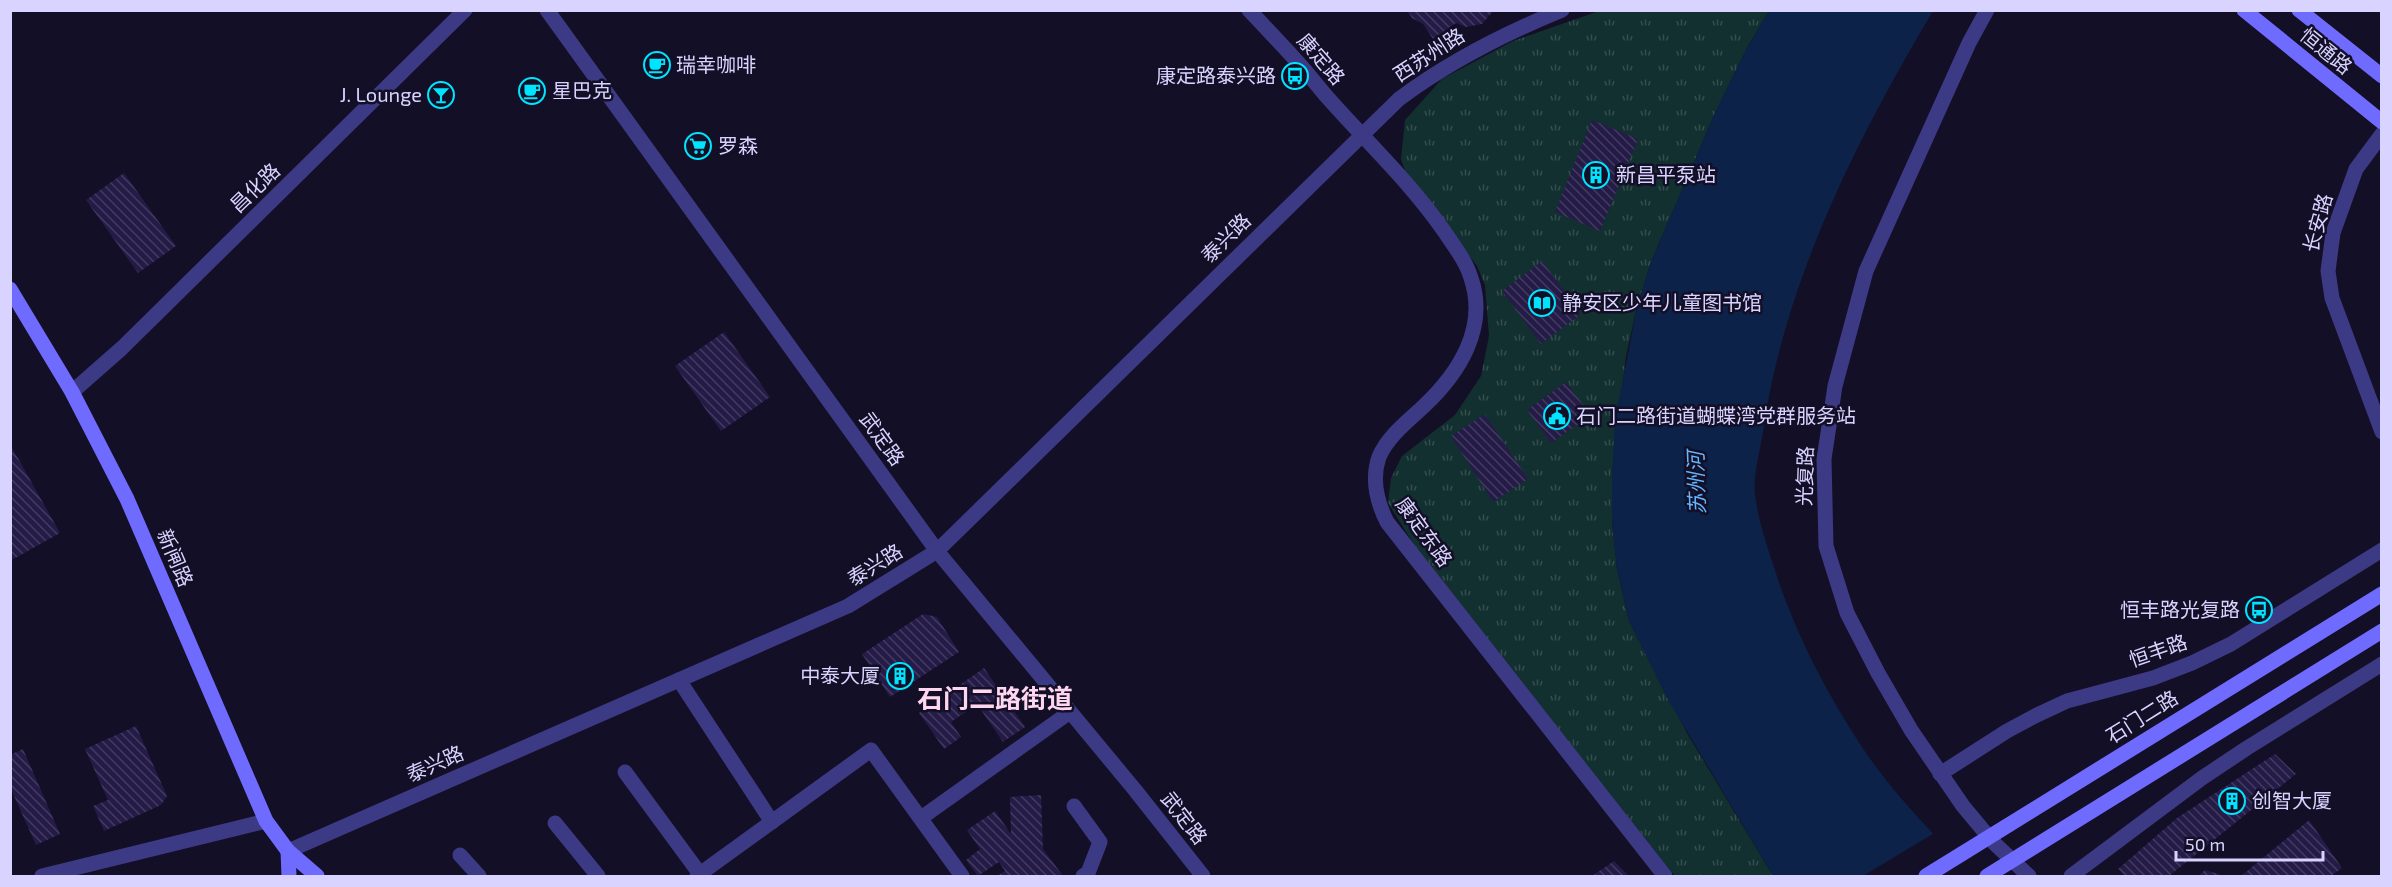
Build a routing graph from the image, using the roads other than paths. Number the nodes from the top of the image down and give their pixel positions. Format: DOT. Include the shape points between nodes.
graph roads {
  1 [pos="465,10"];
  2 [pos="547,10"];
  3 [pos="1249,10"];
  4 [pos="1562,10"];
  5 [pos="1987,10"];
  6 [pos="2244,10"];
  7 [pos="2299,10"];
  8 [pos="2382,76"];
  9 [pos="2382,122"];
  10 [pos="1362,134"];
  11 [pos="2382,134"];
  12 [pos="10,289"];
  13 [pos="72,392"];
  14 [pos="2382,432"];
  15 [pos="2382,550"];
  16 [pos="937,551"];
  17 [pos="2382,594"];
  18 [pos="2382,631"];
  19 [pos="2382,664"];
  20 [pos="679,680"];
  21 [pos="1070,712"];
  22 [pos="625,772"];
  23 [pos="1940,774"];
  24 [pos="1074,806"];
  25 [pos="921,818"];
  26 [pos="266,820"];
  27 [pos="772,822"];
  28 [pos="555,823"];
  29 [pos="288,851"];
  30 [pos="460,855"];
  31 [pos="1650,858"];
  32 [pos="699,875"];
  33 [pos="42,876"];
  34 [pos="290,876"];
  35 [pos="317,876"];
  36 [pos="479,876"];
  37 [pos="598,876"];
  38 [pos="962,876"];
  39 [pos="1083,876"];
  40 [pos="1203,876"];
  41 [pos="1653,876"];
  42 [pos="1665,876"];
  43 [pos="1926,876"];
  44 [pos="1987,876"];
  45 [pos="2029,876"];
  46 [pos="2071,876"];
  1 -- 13 [label="street, 昌化路" via="122,348"];
  2 -- 16 [label="street, 武定路"];
  3 -- 10 [label="street, 康定路"];
  4 -- 10 [label="street, 西苏州路" via="1456,60 1399,99"];
  5 -- 23 [label="street, 光复路" via="1866,271 1835,386 1824,459 1826,546 1848,613 1883,682"];
  6 -- 9 [label="main road, 恒通路"];
  7 -- 8 [label="main road, 恒通路"];
  10 -- 16 [label="street, 泰兴路"];
  10 -- 31 [label="street, 康定东路" via="1437,220 1459,252 1471,278 1476,305 1474,331 1465,355 1379,457 1377,504 1387,522"];
  11 -- 14 [label="street, 长安路" via="2356,169 2333,233 2328,271 2332,298"];
  12 -- 13 [label="main road, 新闸路"];
  13 -- 26 [label="main road, 新闸路" via="127,499"];
  15 -- 23 [label="street, 恒丰路" via="2211,654 2172,672 2095,693 2035,716"];
  16 -- 20 [label="street, 泰兴路" via="848,606"];
  16 -- 21 [label="street, 武定路"];
  17 -- 43 [label="main road, 石门二路, bridge"];
  18 -- 44 [label="main road, bridge"];
  19 -- 46 [label="street" via="2202,778"];
  20 -- 27 [label="street"];
  20 -- 29 [label="street, 泰兴路"];
  21 -- 25 [label="street"];
  21 -- 40 [label="street, 武定路"];
  22 -- 32 [label="street"];
  23 -- 45 [label="street, 光复路" via="1993,842"];
  24 -- 39 [label="street" via="1100,842 1088,873"];
  25 -- 27 [label="street" via="871,750"];
  25 -- 38 [label="street"];
  26 -- 29 [label="main road, 新闸路"];
  26 -- 33 [label="street"];
  27 -- 32 [label="street"];
  28 -- 37 [label="street"];
  29 -- 34 [label="main road"];
  29 -- 35 [label="main road, 新闸路"];
  30 -- 36 [label="street"];
  31 -- 41 [label="street"];
  31 -- 42 [label="street, 康定东路"];
}
